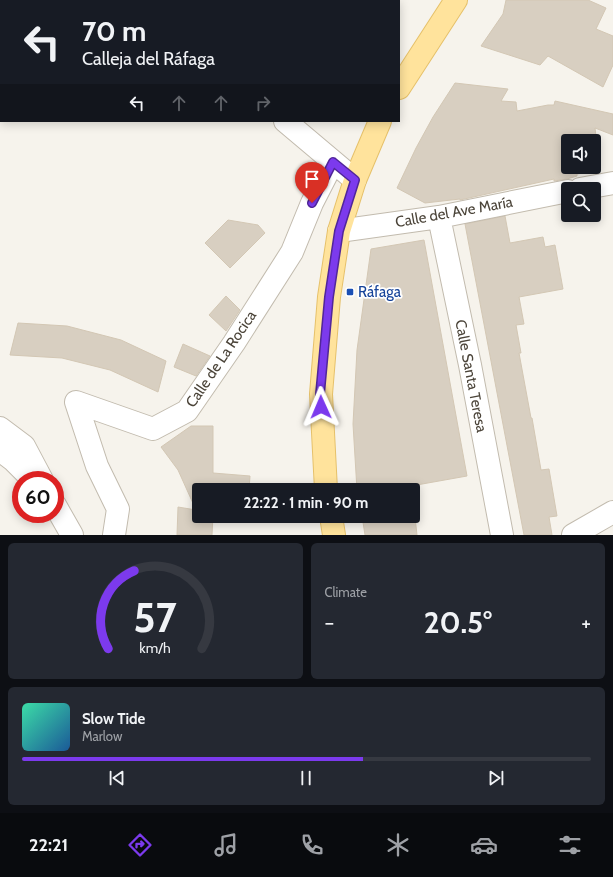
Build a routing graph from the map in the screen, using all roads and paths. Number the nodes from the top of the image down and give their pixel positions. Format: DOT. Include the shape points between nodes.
graph roads {
  1 [pos="456,0"];
  2 [pos="400,86"];
  3 [pos="286,122"];
  4 [pos="380,122"];
  5 [pos="333,162"];
  6 [pos="355,180"];
  7 [pos="613,183"];
  8 [pos="601,185"];
  9 [pos="561,192"];
  10 [pos="438,216"];
  11 [pos="339,231"];
  12 [pos="0,428"];
  13 [pos="0,450"];
  14 [pos="24,471"];
  15 [pos="37,471"];
  16 [pos="326,483"];
  17 [pos="613,512"];
  18 [pos="64,521"];
  19 [pos="331,523"];
  20 [pos="72,535"];
  21 [pos="114,535"];
  22 [pos="334,535"];
  23 [pos="502,535"];
  24 [pos="573,535"];
  1 -- 2 [label="main road"];
  3 -- 5 [label="street"];
  4 -- 6 [label="main road"];
  5 -- 6 [label="street"];
  5 -- 21 [label="street, Calle de La Rocica" via="312,203 292,252 187,411 153,429 76,402 98,466 118,509"];
  6 -- 11 [label="main road"];
  7 -- 8 [label="street"];
  9 -- 10 [label="street, Calle del Ave María"];
  10 -- 11 [label="street, Calle del Ave María"];
  10 -- 23 [label="street, Calle Santa Teresa" via="470,365"];
  11 -- 16 [label="main road" via="329,297 320,394"];
  12 -- 15 [label="street" via="24,446"];
  13 -- 14 [label="street"];
  17 -- 24 [label="street"];
  18 -- 20 [label="street"];
  19 -- 22 [label="main road"];
}
